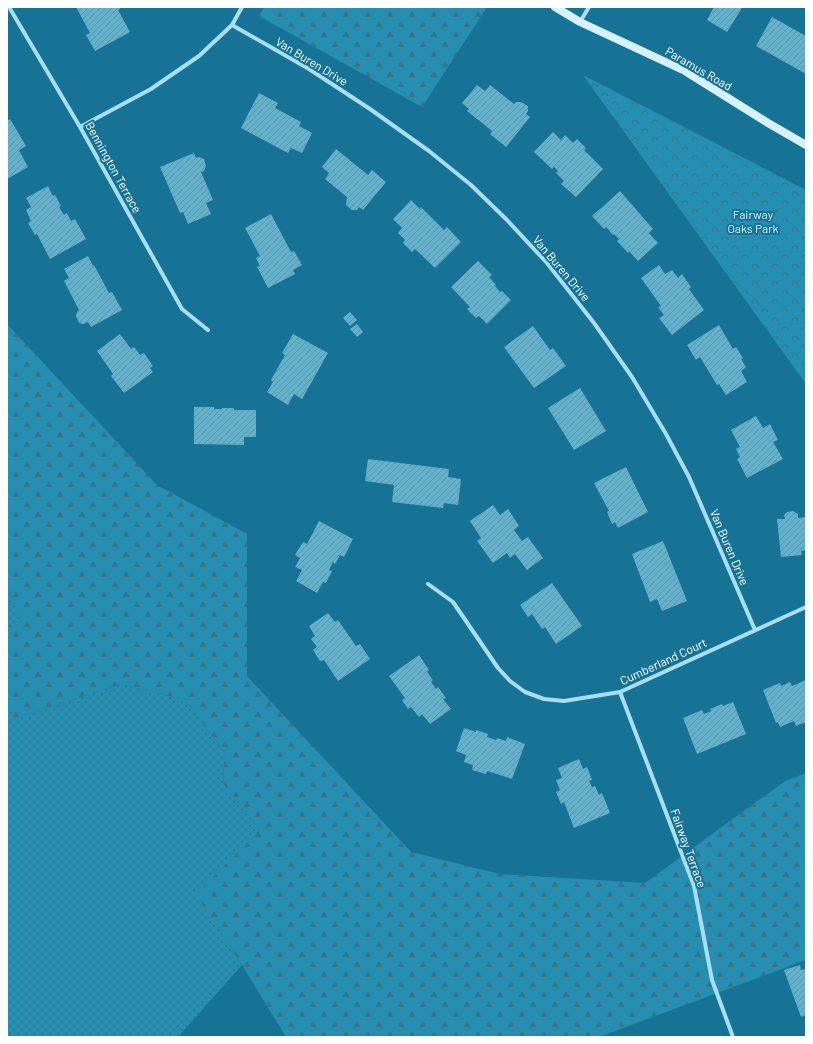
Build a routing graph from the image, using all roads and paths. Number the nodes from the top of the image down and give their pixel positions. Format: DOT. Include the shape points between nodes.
graph roads {
  1 [pos="9,7"];
  2 [pos="242,7"];
  3 [pos="555,7"];
  4 [pos="589,7"];
  5 [pos="580,22"];
  6 [pos="232,25"];
  7 [pos="80,127"];
  8 [pos="806,145"];
  9 [pos="208,330"];
  10 [pos="428,584"];
  11 [pos="806,607"];
  12 [pos="755,630"];
  13 [pos="620,692"];
  14 [pos="732,1037"];
  1 -- 7 [label="street, Bennington Terrace"];
  2 -- 6 [label="street"];
  3 -- 5 [label="main road, Paramus Road"];
  4 -- 5 [label="street"];
  5 -- 8 [label="main road, Paramus Road" via="685,71"];
  6 -- 7 [label="street" via="199,56 151,89"];
  6 -- 12 [label="street, Van Buren Drive" via="309,69 428,151 471,185 547,263 632,377 666,434 689,477"];
  7 -- 9 [label="street, Bennington Terrace" via="182,309"];
  10 -- 13 [label="street, Cumberland Court" via="453,602 498,668 510,681 526,692 544,699 564,701"];
  11 -- 12 [label="street, Cumberland Court"];
  12 -- 13 [label="street, Cumberland Court"];
  13 -- 14 [label="street, Fairway Terrace" via="694,886 712,980"];
}
